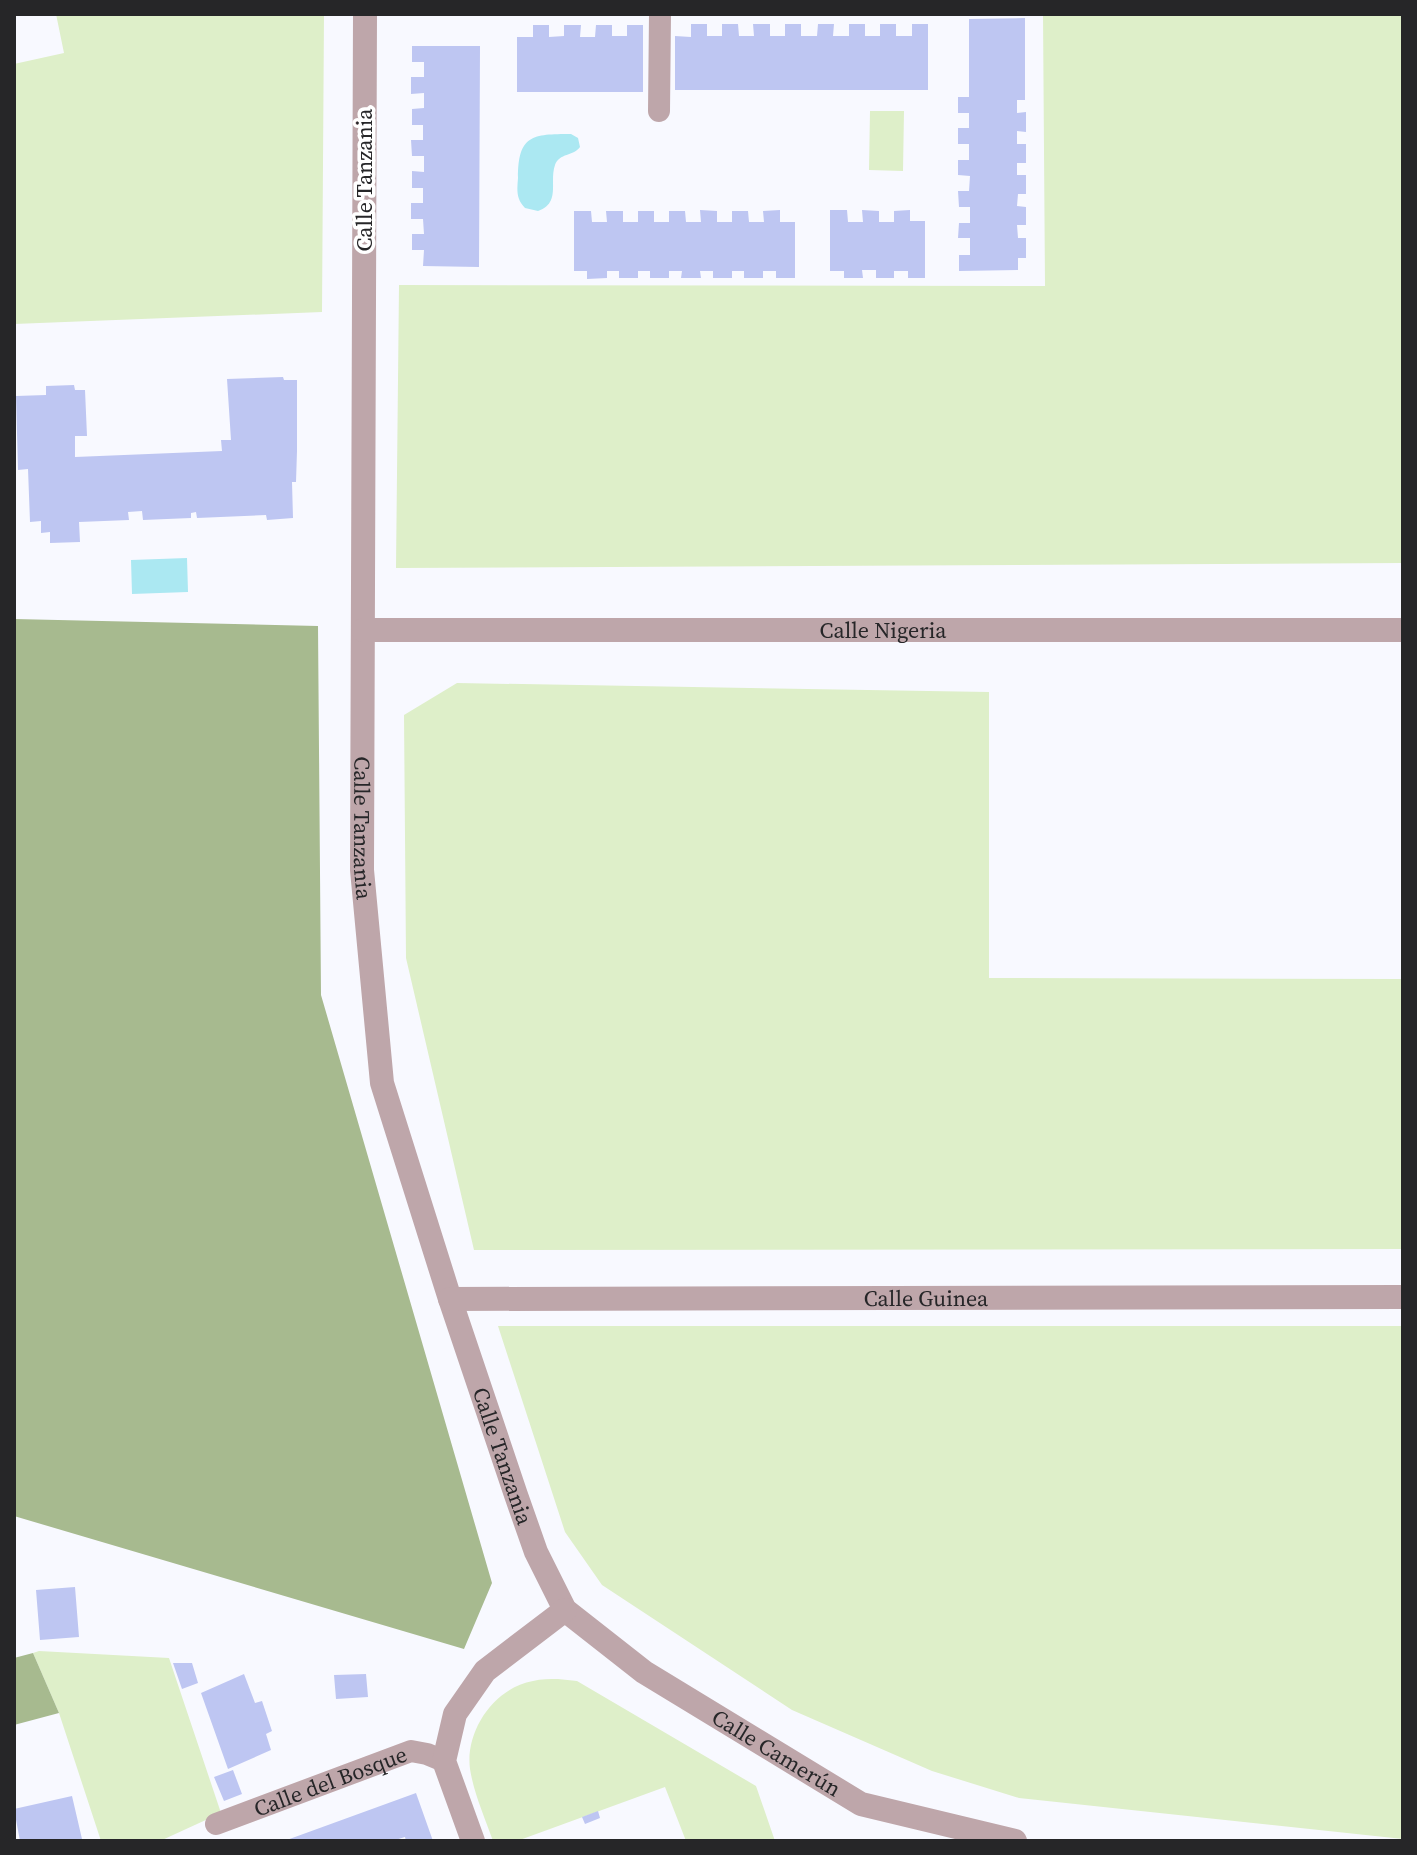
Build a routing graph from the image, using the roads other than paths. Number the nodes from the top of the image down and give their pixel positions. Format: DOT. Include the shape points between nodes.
graph roads {
  1 [pos="365,14"];
  2 [pos="660,14"];
  3 [pos="659,111"];
  4 [pos="363,630"];
  5 [pos="1403,630"];
  6 [pos="1403,1297"];
  7 [pos="450,1299"];
  8 [pos="565,1610"];
  9 [pos="444,1761"];
  10 [pos="216,1824"];
  11 [pos="473,1841"];
  12 [pos="1015,1841"];
  1 -- 4 [label="street, Calle Tanzania"];
  2 -- 3 [label="lane"];
  4 -- 5 [label="street, Calle Nigeria"];
  4 -- 7 [label="street, Calle Tanzania" via="362,870 382,1083"];
  6 -- 7 [label="street, Calle Guinea"];
  7 -- 8 [label="street, Calle Tanzania" via="536,1552"];
  8 -- 9 [label="street" via="485,1671 455,1714"];
  8 -- 12 [label="street, Calle Camerún" via="644,1672 861,1804"];
  9 -- 10 [label="lane, Calle del Bosque" via="411,1751"];
  9 -- 11 [label="street"];
}
